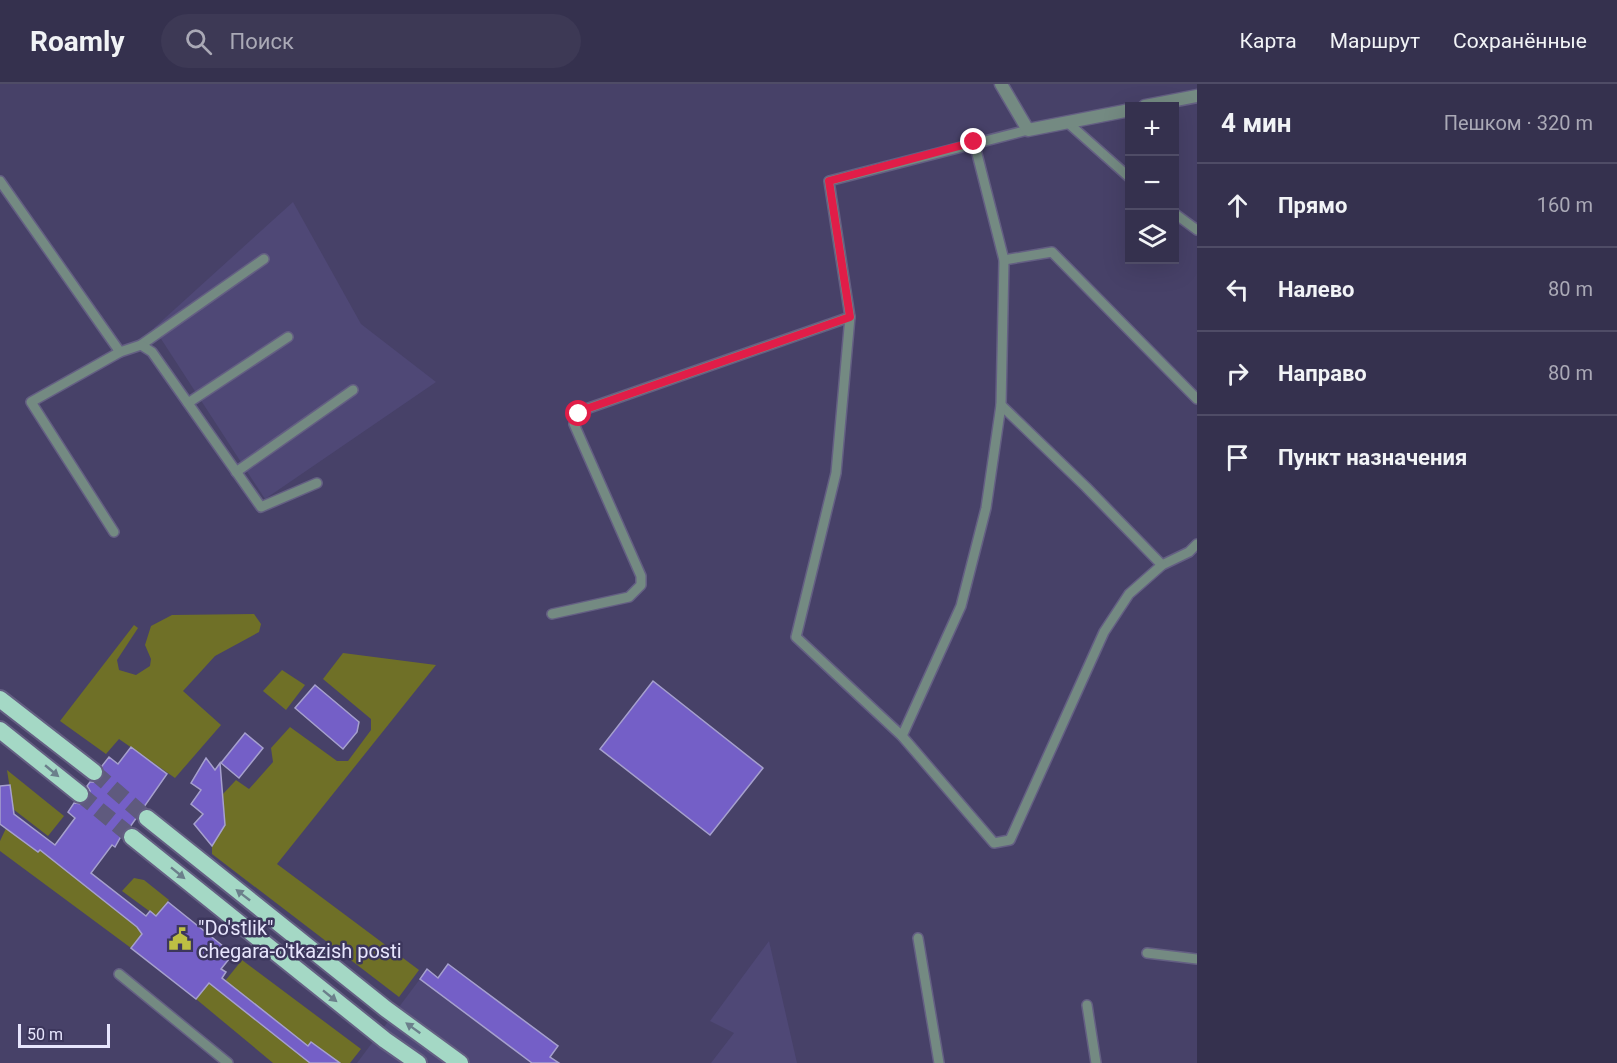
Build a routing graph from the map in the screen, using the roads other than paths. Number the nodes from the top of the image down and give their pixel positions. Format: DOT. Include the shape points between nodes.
graph roads {
  1 [pos="1001,84"];
  2 [pos="1197,96"];
  3 [pos="1166,102"];
  4 [pos="1125,111"];
  5 [pos="1067,122"];
  6 [pos="1028,130"];
  7 [pos="974,142"];
  8 [pos="1125,174"];
  9 [pos="0,181"];
  10 [pos="1179,217"];
  11 [pos="1197,230"];
  12 [pos="264,259"];
  13 [pos="1004,260"];
  14 [pos="850,317"];
  15 [pos="288,337"];
  16 [pos="141,345"];
  17 [pos="120,352"];
  18 [pos="353,390"];
  19 [pos="1197,399"];
  20 [pos="188,403"];
  21 [pos="1001,405"];
  22 [pos="236,472"];
  23 [pos="317,483"];
  24 [pos="114,532"];
  25 [pos="1197,544"];
  26 [pos="1162,565"];
  27 [pos="552,614"];
  28 [pos="0,699"];
  29 [pos="0,730"];
  30 [pos="902,736"];
  31 [pos="94,772"];
  32 [pos="80,794"];
  33 [pos="147,818"];
  34 [pos="132,837"];
  35 [pos="918,938"];
  36 [pos="1147,953"];
  37 [pos="1197,959"];
  38 [pos="119,974"];
  39 [pos="1087,1005"];
  40 [pos="228,1063"];
  41 [pos="418,1063"];
  42 [pos="460,1063"];
  43 [pos="939,1063"];
  44 [pos="1096,1063"];
  1 -- 6 [label="street"];
  2 -- 3 [label="street"];
  4 -- 5 [label="street"];
  5 -- 6 [label="street"];
  5 -- 8 [label="street"];
  6 -- 7 [label="street"];
  7 -- 13 [label="street"];
  7 -- 14 [label="street" via="829,181"];
  9 -- 17 [label="street"];
  10 -- 11 [label="street"];
  12 -- 16 [label="street"];
  13 -- 19 [label="street" via="1052,252"];
  13 -- 21 [label="street"];
  14 -- 27 [label="street" via="579,414 574,424 641,576 641,585 629,597"];
  14 -- 30 [label="street" via="836,473 796,637"];
  15 -- 20 [label="street"];
  16 -- 17 [label="street"];
  16 -- 20 [label="street" via="152,352"];
  17 -- 24 [label="street" via="31,402"];
  18 -- 22 [label="street"];
  20 -- 22 [label="street"];
  21 -- 26 [label="street"];
  21 -- 30 [label="street" via="986,508 961,606"];
  22 -- 23 [label="street" via="261,507"];
  25 -- 26 [label="street"];
  26 -- 30 [label="street" via="1129,594 1104,632 1010,840 994,843"];
  28 -- 31 [label="highway"];
  29 -- 32 [label="highway, one-way"];
  42 -- 33 [label="highway, one-way" via="386,1009"];
  34 -- 41 [label="highway, one-way"];
  35 -- 43 [label="street"];
  36 -- 37 [label="street"];
  38 -- 40 [label="street"];
  39 -- 44 [label="street"];
}
